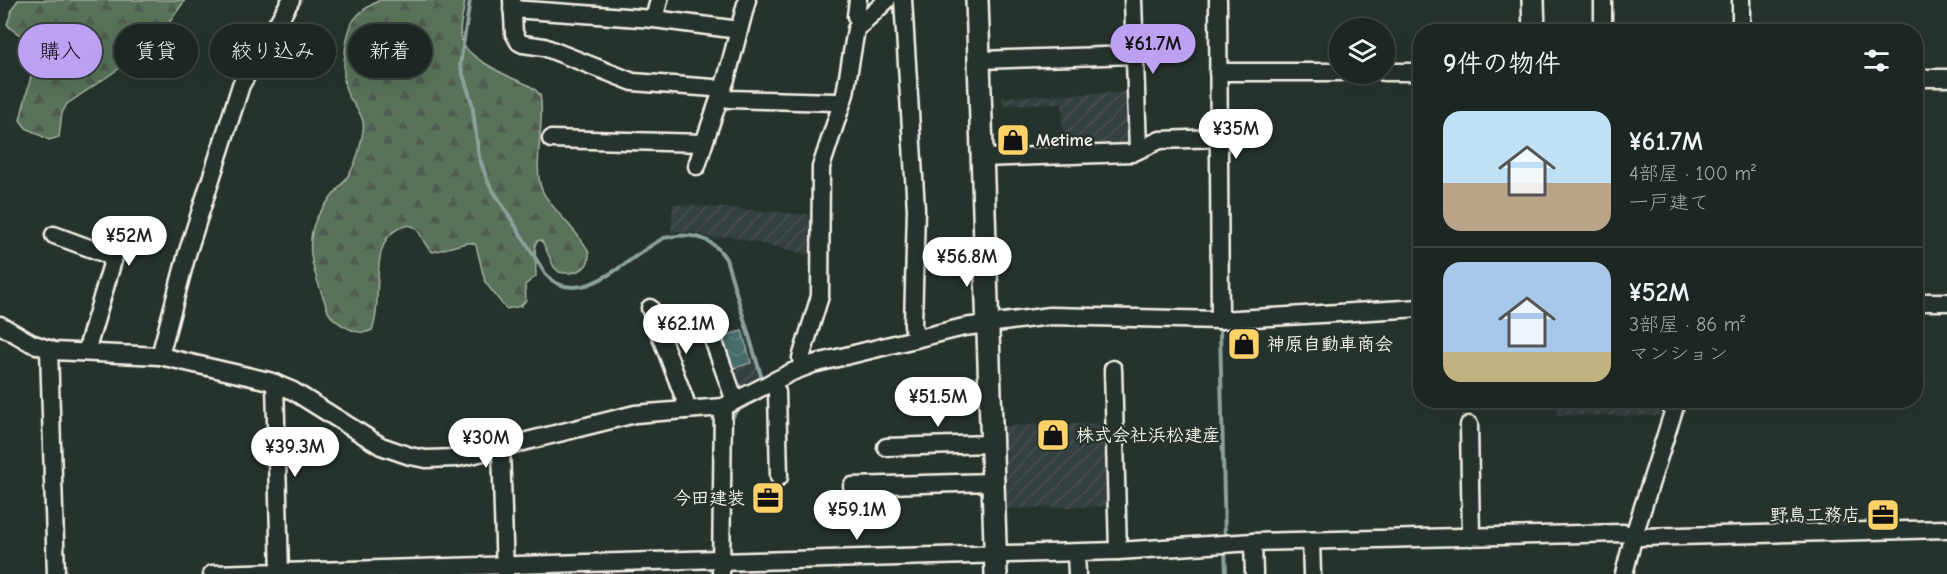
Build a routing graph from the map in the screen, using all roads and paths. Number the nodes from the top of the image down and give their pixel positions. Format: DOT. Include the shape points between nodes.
graph roads {
  1 [pos="291,0"];
  2 [pos="659,0"];
  3 [pos="747,0"];
  4 [pos="858,0"];
  5 [pos="887,0"];
  6 [pos="903,0"];
  7 [pos="977,0"];
  8 [pos="1133,0"];
  9 [pos="1218,0"];
  10 [pos="1533,0"];
  11 [pos="1603,0"];
  12 [pos="1741,0"];
  13 [pos="512,4"];
  14 [pos="654,19"];
  15 [pos="863,23"];
  16 [pos="1534,24"];
  17 [pos="1603,24"];
  18 [pos="1741,24"];
  19 [pos="739,30"];
  20 [pos="1135,54"];
  21 [pos="979,60"];
  22 [pos="1218,72"];
  23 [pos="1329,72"];
  24 [pos="1395,72"];
  25 [pos="1413,72"];
  26 [pos="1923,78"];
  27 [pos="1947,78"];
  28 [pos="721,94"];
  29 [pos="841,104"];
  30 [pos="1219,138"];
  31 [pos="551,139"];
  32 [pos="704,143"];
  33 [pos="1138,150"];
  34 [pos="982,158"];
  35 [pos="697,166"];
  36 [pos="54,235"];
  37 [pos="1923,302"];
  38 [pos="1947,302"];
  39 [pos="650,308"];
  40 [pos="1413,308"];
  41 [pos="705,317"];
  42 [pos="1220,320"];
  43 [pos="988,324"];
  44 [pos="0,326"];
  45 [pos="916,339"];
  46 [pos="49,350"];
  47 [pos="86,352"];
  48 [pos="160,356"];
  49 [pos="802,367"];
  50 [pos="1113,369"];
  51 [pos="772,382"];
  52 [pos="275,383"];
  53 [pos="729,404"];
  54 [pos="1674,408"];
  55 [pos="685,410"];
  56 [pos="1469,425"];
  57 [pos="991,444"];
  58 [pos="885,447"];
  59 [pos="501,448"];
  60 [pos="779,477"];
  61 [pos="993,482"];
  62 [pos="852,486"];
  63 [pos="1947,529"];
  64 [pos="1634,536"];
  65 [pos="1471,537"];
  66 [pos="1311,541"];
  67 [pos="1253,542"];
  68 [pos="1118,551"];
  69 [pos="1076,553"];
  70 [pos="931,557"];
  71 [pos="720,565"];
  72 [pos="995,565"];
  73 [pos="851,566"];
  74 [pos="774,567"];
  75 [pos="613,568"];
  76 [pos="505,570"];
  77 [pos="280,573"];
  78 [pos="57,574"];
  79 [pos="212,574"];
  80 [pos="931,574"];
  81 [pos="1077,574"];
  82 [pos="1254,574"];
  83 [pos="1312,574"];
  84 [pos="1624,574"];
  1 -- 48 [label="street" via="242,85 187,254"];
  2 -- 14 [label="street"];
  3 -- 19 [label="street"];
  4 -- 15 [label="street" via="856,16"];
  5 -- 15 [label="street"];
  6 -- 45 [label="street" via="916,209"];
  7 -- 21 [label="street"];
  8 -- 20 [label="street"];
  9 -- 22 [label="street"];
  10 -- 16 [label="street"];
  11 -- 17 [label="street"];
  12 -- 18 [label="street"];
  13 -- 14 [label="street"];
  13 -- 28 [label="street" via="514,33 523,44 544,47 633,82 713,88"];
  14 -- 19 [label="street"];
  15 -- 29 [label="street" via="856,29"];
  19 -- 28 [label="street"];
  20 -- 21 [label="street"];
  20 -- 33 [label="street"];
  21 -- 34 [label="street"];
  22 -- 23 [label="street"];
  22 -- 30 [label="street"];
  24 -- 25 [label="street"];
  26 -- 27 [label="street"];
  28 -- 29 [label="street" via="729,99"];
  28 -- 32 [label="street"];
  29 -- 49 [label="street" via="821,167 820,296 801,358"];
  30 -- 33 [label="street" via="1160,140"];
  30 -- 42 [label="street"];
  31 -- 32 [label="street"];
  32 -- 35 [label="street"];
  33 -- 34 [label="street"];
  34 -- 43 [label="street"];
  36 -- 47 [label="street" via="114,256"];
  37 -- 38 [label="street"];
  39 -- 55 [label="street" via="685,400"];
  40 -- 42 [label="street"];
  41 -- 53 [label="street"];
  42 -- 43 [label="street" via="1059,315"];
  43 -- 45 [label="street"];
  43 -- 57 [label="street"];
  44 -- 46 [label="street"];
  45 -- 49 [label="street"];
  46 -- 47 [label="street"];
  46 -- 78 [label="street"];
  47 -- 48 [label="street"];
  48 -- 52 [label="street"];
  49 -- 51 [label="street"];
  50 -- 68 [label="street"];
  51 -- 53 [label="street"];
  51 -- 60 [label="street" via="777,392"];
  52 -- 59 [label="street" via="395,452 442,459"];
  52 -- 77 [label="street"];
  53 -- 55 [label="street"];
  53 -- 71 [label="street"];
  54 -- 64 [label="street"];
  55 -- 59 [label="street" via="627,416"];
  56 -- 65 [label="street"];
  57 -- 58 [label="street"];
  57 -- 61 [label="street"];
  59 -- 76 [label="street"];
  61 -- 62 [label="street"];
  61 -- 72 [label="street"];
  63 -- 64 [label="street"];
  64 -- 65 [label="street"];
  64 -- 84 [label="street"];
  65 -- 66 [label="street"];
  66 -- 67 [label="street"];
  66 -- 83 [label="street"];
  67 -- 68 [label="street"];
  67 -- 82 [label="street"];
  68 -- 69 [label="street"];
  69 -- 72 [label="street"];
  69 -- 81 [label="street"];
  70 -- 72 [label="street"];
  70 -- 73 [label="street"];
  70 -- 80 [label="street"];
  71 -- 74 [label="street"];
  71 -- 75 [label="street"];
  73 -- 74 [label="street"];
  75 -- 76 [label="street"];
  76 -- 77 [label="street"];
  77 -- 79 [label="street"];
}
